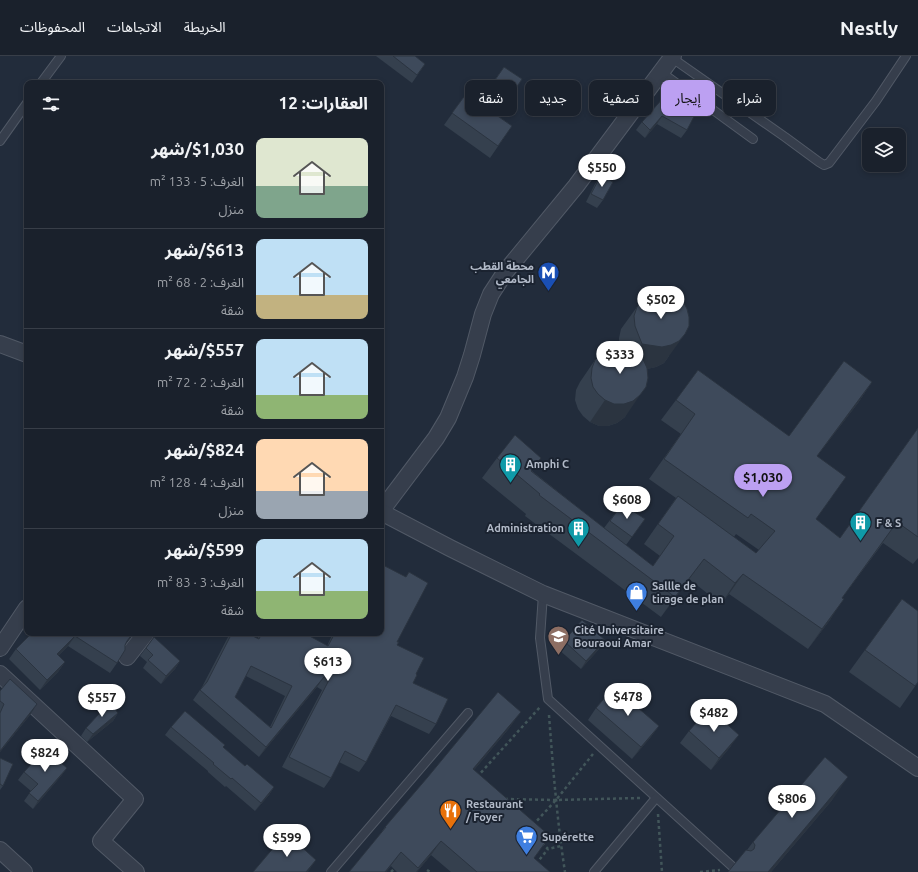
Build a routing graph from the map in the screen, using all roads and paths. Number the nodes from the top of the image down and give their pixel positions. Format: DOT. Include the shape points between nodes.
graph roads {
  1 [pos="60,56"];
  2 [pos="906,56"];
  3 [pos="672,57"];
  4 [pos="661,72"];
  5 [pos="43,80"];
  6 [pos="24,107"];
  7 [pos="753,139"];
  8 [pos="0,141"];
  9 [pos="0,344"];
  10 [pos="24,353"];
  11 [pos="384,508"];
  12 [pos="384,514"];
  13 [pos="543,594"];
  14 [pos="24,612"];
  15 [pos="144,636"];
  16 [pos="0,648"];
  17 [pos="127,658"];
  18 [pos="0,674"];
  19 [pos="548,699"];
  20 [pos="468,713"];
  21 [pos="599,746"];
  22 [pos="918,768"];
  23 [pos="473,782"];
  24 [pos="499,798"];
  25 [pos="656,798"];
  26 [pos="556,800"];
  27 [pos="533,826"];
  28 [pos="538,840"];
  29 [pos="561,846"];
  30 [pos="548,848"];
  31 [pos="0,850"];
  32 [pos="734,868"];
  33 [pos="532,869"];
  34 [pos="24,872"];
  35 [pos="136,872"];
  36 [pos="331,872"];
  37 [pos="565,872"];
  38 [pos="594,872"];
  39 [pos="662,872"];
  1 -- 5 [label="lane"];
  2 -- 3 [label="lane" via="829,163 824,164"];
  3 -- 4 [label="street"];
  4 -- 7 [label="lane"];
  4 -- 11 [label="street" via="576,186 506,270 490,294 465,377 448,418"];
  6 -- 8 [label="lane"];
  9 -- 10 [label="street"];
  12 -- 13 [label="street"];
  13 -- 19 [label="lane" via="540,638"];
  13 -- 22 [label="street" via="825,704"];
  14 -- 16 [label="street"];
  15 -- 17 [label="street"];
  18 -- 35 [label="street" via="135,800 101,841"];
  19 -- 21 [label="lane"];
  19 -- 23 [label="path"];
  19 -- 26 [label="path"];
  20 -- 36 [label="lane"];
  21 -- 25 [label="lane"];
  21 -- 26 [label="path"];
  24 -- 26 [label="path"];
  25 -- 26 [label="path"];
  25 -- 32 [label="lane"];
  25 -- 38 [label="lane"];
  25 -- 39 [label="path"];
  26 -- 27 [label="path"];
  26 -- 29 [label="path"];
  28 -- 30 [label="path"];
  29 -- 30 [label="path"];
  29 -- 37 [label="path"];
  30 -- 33 [label="path"];
  31 -- 34 [label="street"];
}
